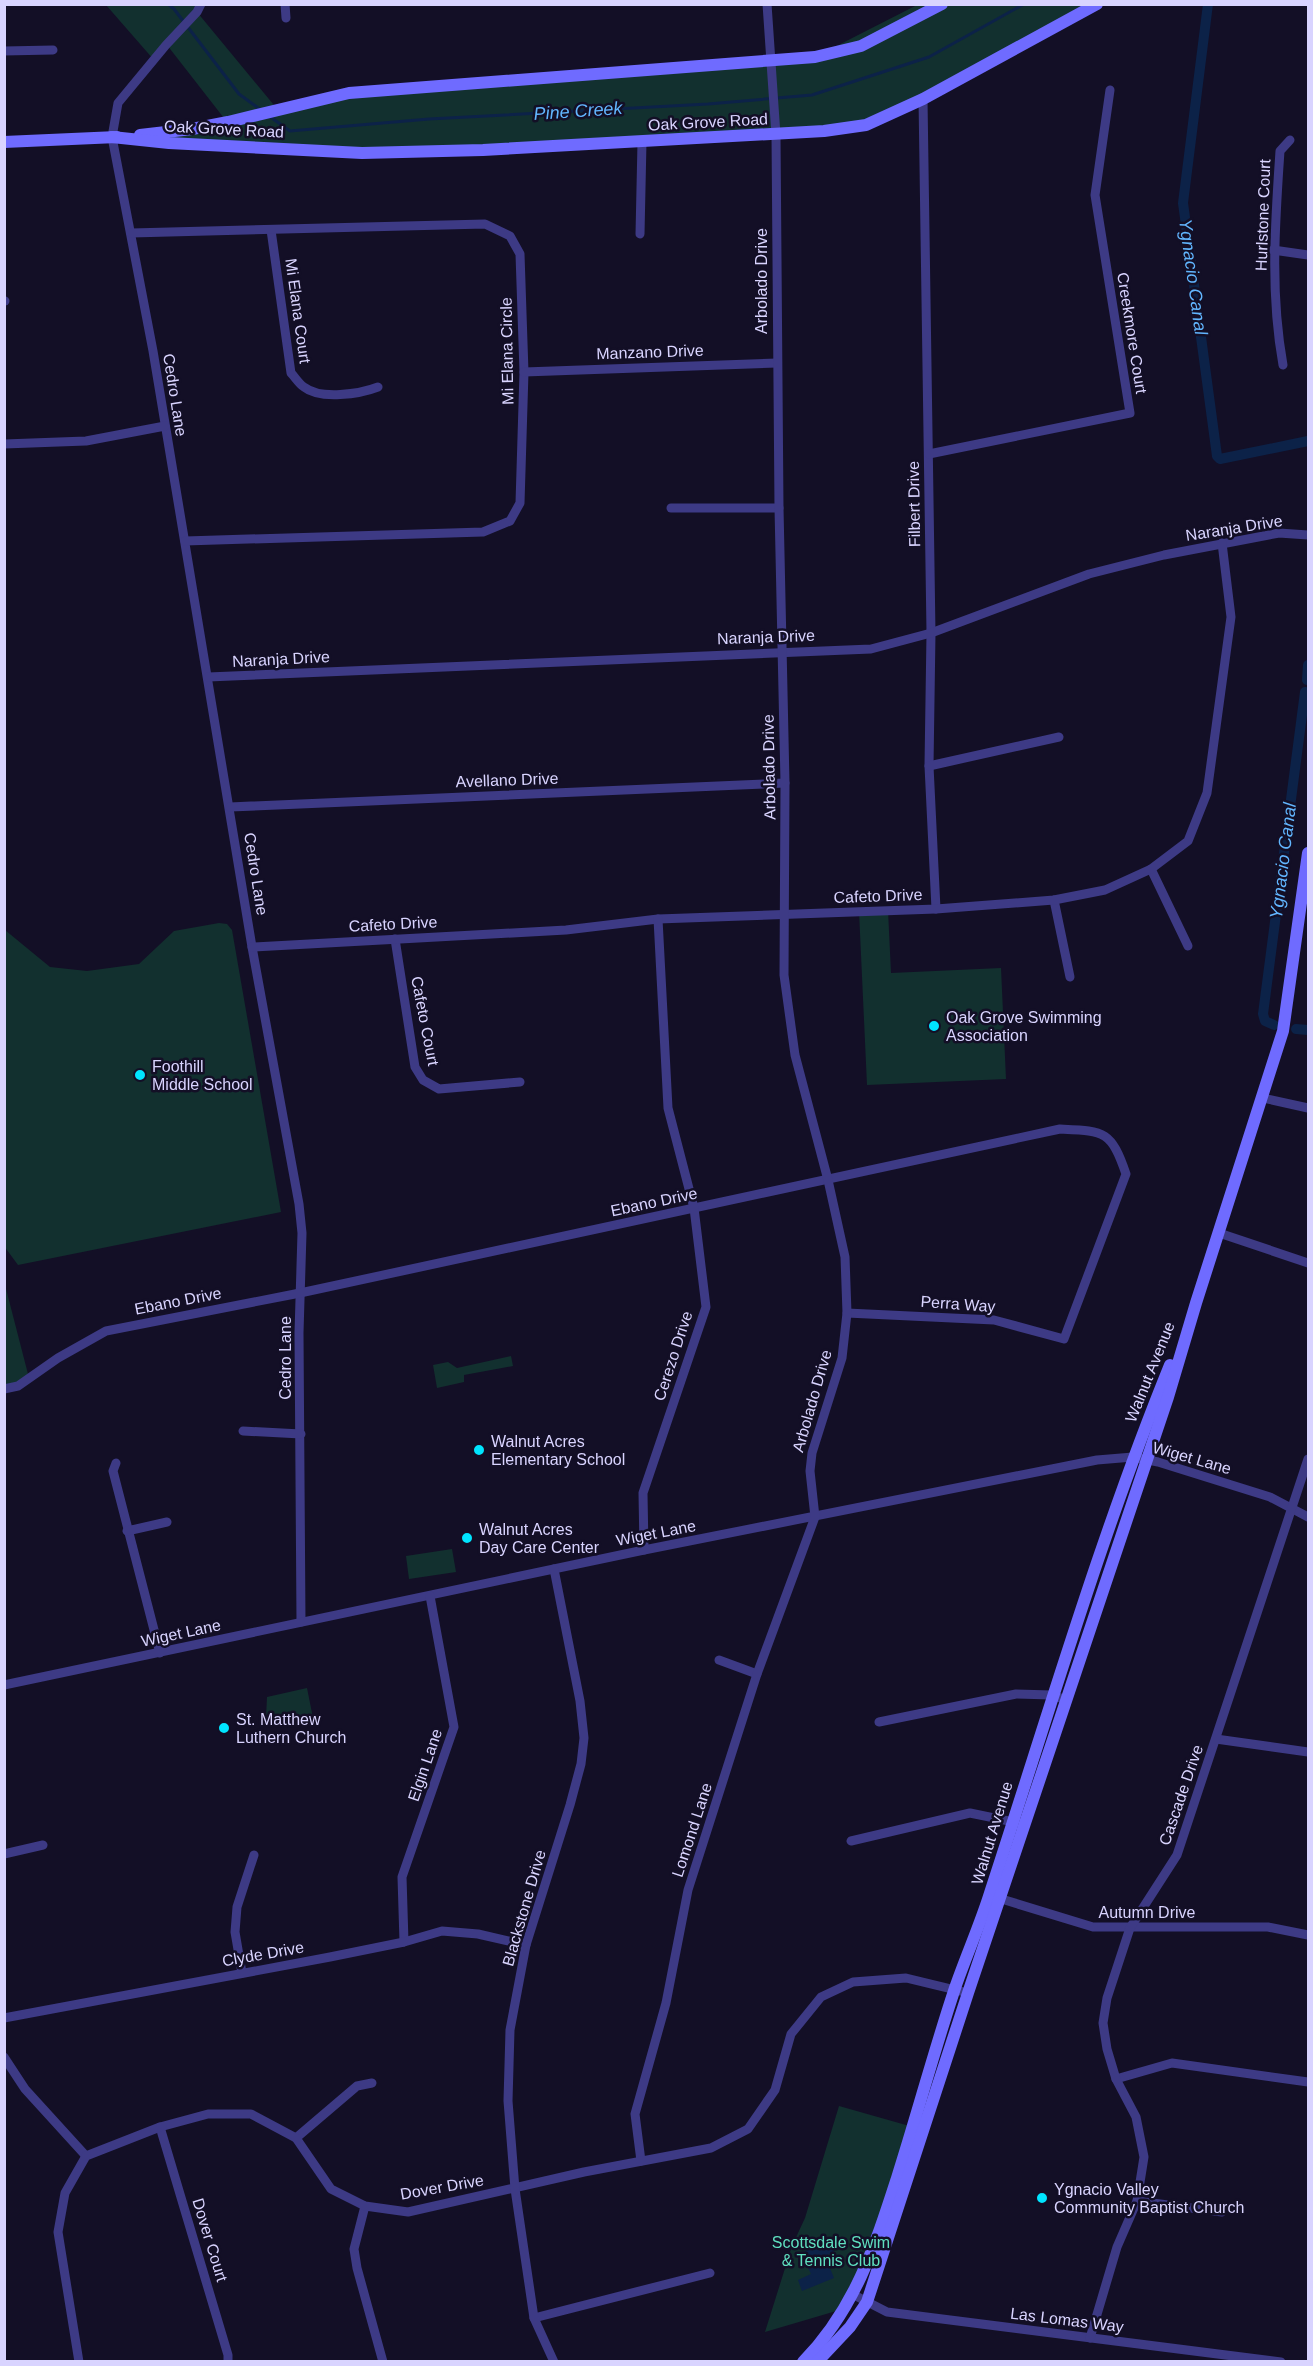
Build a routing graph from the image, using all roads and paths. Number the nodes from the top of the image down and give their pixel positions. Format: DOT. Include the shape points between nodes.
graph roads {
  1 [pos="285,4"];
  2 [pos="767,4"];
  3 [pos="942,4"];
  4 [pos="1097,4"];
  5 [pos="199,8"];
  6 [pos="286,18"];
  7 [pos="53,50"];
  8 [pos="4,51"];
  9 [pos="771,62"];
  10 [pos="1110,90"];
  11 [pos="923,99"];
  12 [pos="776,130"];
  13 [pos="112,137"];
  14 [pos="1290,140"];
  15 [pos="4,142"];
  16 [pos="642,142"];
  17 [pos="271,230"];
  18 [pos="131,232"];
  19 [pos="640,234"];
  20 [pos="1273,250"];
  21 [pos="1308,255"];
  22 [pos="777,363"];
  23 [pos="1283,365"];
  24 [pos="524,372"];
  25 [pos="378,387"];
  26 [pos="165,426"];
  27 [pos="4,444"];
  28 [pos="929,454"];
  29 [pos="671,508"];
  30 [pos="779,508"];
  31 [pos="1308,535"];
  32 [pos="185,541"];
  33 [pos="1222,543"];
  34 [pos="931,633"];
  35 [pos="782,651"];
  36 [pos="208,677"];
  37 [pos="1059,737"];
  38 [pos="929,766"];
  39 [pos="785,783"];
  40 [pos="230,807"];
  41 [pos="1308,853"];
  42 [pos="1151,869"];
  43 [pos="1054,900"];
  44 [pos="936,909"];
  45 [pos="784,915"];
  46 [pos="658,919"];
  47 [pos="395,939"];
  48 [pos="1188,946"];
  49 [pos="252,947"];
  50 [pos="1070,977"];
  51 [pos="520,1082"];
  52 [pos="1263,1098"];
  53 [pos="1308,1108"];
  54 [pos="828,1180"];
  55 [pos="694,1208"];
  56 [pos="1219,1233"];
  57 [pos="1308,1263"];
  58 [pos="300,1293"];
  59 [pos="1196,1303"];
  60 [pos="848,1313"];
  61 [pos="1064,1339"];
  62 [pos="4,1389"];
  63 [pos="243,1431"];
  64 [pos="301,1434"];
  65 [pos="1133,1457"];
  66 [pos="1147,1459"];
  67 [pos="1308,1460"];
  68 [pos="116,1463"];
  69 [pos="1292,1507"];
  70 [pos="1308,1517"];
  71 [pos="815,1518"];
  72 [pos="168,1522"];
  73 [pos="127,1531"];
  74 [pos="644,1550"];
  75 [pos="555,1569"];
  76 [pos="430,1596"];
  77 [pos="302,1622"];
  78 [pos="160,1653"];
  79 [pos="719,1660"];
  80 [pos="757,1674"];
  81 [pos="4,1685"];
  82 [pos="1052,1695"];
  83 [pos="1066,1700"];
  84 [pos="879,1722"];
  85 [pos="1216,1739"];
  86 [pos="1308,1752"];
  87 [pos="1018,1822"];
  88 [pos="851,1841"];
  89 [pos="43,1845"];
  90 [pos="4,1854"];
  91 [pos="254,1855"];
  92 [pos="995,1897"];
  93 [pos="1130,1928"];
  94 [pos="1308,1935"];
  95 [pos="404,1942"];
  96 [pos="526,1945"];
  97 [pos="242,1973"];
  98 [pos="961,1991"];
  99 [pos="4,2018"];
  100 [pos="4,2057"];
  101 [pos="1116,2079"];
  102 [pos="1308,2082"];
  103 [pos="372,2083"];
  104 [pos="160,2127"];
  105 [pos="296,2138"];
  106 [pos="86,2156"];
  107 [pos="641,2161"];
  108 [pos="515,2189"];
  109 [pos="1137,2201"];
  110 [pos="365,2206"];
  111 [pos="1222,2212"];
  112 [pos="710,2273"];
  113 [pos="854,2295"];
  114 [pos="867,2302"];
  115 [pos="534,2318"];
  116 [pos="1090,2338"];
  117 [pos="79,2361"];
  118 [pos="228,2361"];
  119 [pos="383,2361"];
  120 [pos="554,2361"];
  121 [pos="803,2361"];
  122 [pos="818,2361"];
  123 [pos="1281,2361"];
  1 -- 6 [label="street"];
  2 -- 9 [label="street, Arbolado Drive"];
  3 -- 9 [label="street, Oak Grove Road" via="854,49"];
  4 -- 11 [label="street, Oak Grove Road"];
  5 -- 13 [label="street" via="118,103"];
  7 -- 8 [label="street"];
  9 -- 12 [label="street, Arbolado Drive"];
  9 -- 13 [label="street, Oak Grove Road" via="349,93 192,129"];
  10 -- 28 [label="street, Creekmore Court" via="1095,195 1130,413"];
  11 -- 12 [label="street, Oak Grove Road" via="866,124 824,131"];
  11 -- 28 [label="street, Filbert Drive"];
  12 -- 16 [label="street, Oak Grove Road"];
  12 -- 22 [label="street, Arbolado Drive"];
  13 -- 15 [label="street, Oak Grove Road"];
  13 -- 16 [label="street, Oak Grove Road" via="362,153"];
  13 -- 18 [label="street, Cedro Lane"];
  14 -- 20 [label="street, Hurlstone Court" via="1280,151"];
  16 -- 19 [label="street"];
  17 -- 18 [label="street, Mi Elana Circle"];
  17 -- 24 [label="street, Mi Elana Circle" via="486,224 510,236 520,254"];
  17 -- 25 [label="street, Mi Elana Court" via="291,373 304,388 322,394 362,393"];
  18 -- 26 [label="street, Cedro Lane"];
  20 -- 21 [label="street"];
  20 -- 23 [label="street, Hurlstone Court"];
  22 -- 24 [label="street, Manzano Drive"];
  22 -- 30 [label="street, Arbolado Drive"];
  24 -- 32 [label="street, Mi Elana Circle" via="520,503 510,521 483,532"];
  26 -- 27 [label="street" via="86,441"];
  26 -- 32 [label="street, Cedro Lane"];
  28 -- 34 [label="street, Filbert Drive"];
  29 -- 30 [label="street"];
  30 -- 35 [label="street, Arbolado Drive"];
  31 -- 33 [label="street, Naranja Drive" via="1280,533"];
  32 -- 36 [label="street, Cedro Lane"];
  33 -- 34 [label="street, Naranja Drive" via="1089,574"];
  33 -- 42 [label="street, Cafeto Drive" via="1231,617 1207,793 1188,841"];
  34 -- 35 [label="street, Naranja Drive" via="871,649"];
  34 -- 38 [label="street, Filbert Drive"];
  35 -- 36 [label="street, Naranja Drive"];
  35 -- 39 [label="street, Arbolado Drive"];
  36 -- 40 [label="street, Cedro Lane"];
  37 -- 38 [label="street"];
  38 -- 44 [label="street, Filbert Drive"];
  39 -- 40 [label="street, Avellano Drive"];
  39 -- 45 [label="street, Arbolado Drive"];
  40 -- 49 [label="street, Cedro Lane"];
  41 -- 52 [label="street, Walnut Avenue" via="1284,1024"];
  42 -- 43 [label="street, Cafeto Drive" via="1105,890"];
  42 -- 48 [label="street"];
  43 -- 44 [label="street, Cafeto Drive"];
  43 -- 50 [label="street"];
  44 -- 45 [label="street, Cafeto Drive"];
  45 -- 46 [label="street, Cafeto Drive"];
  45 -- 54 [label="street, Arbolado Drive" via="787,1008 795,1055"];
  46 -- 47 [label="street, Cafeto Drive" via="566,930"];
  46 -- 55 [label="street, Cerezo Drive" via="668,1108"];
  47 -- 49 [label="street, Cafeto Drive"];
  47 -- 51 [label="street, Cafeto Court" via="415,1067 423,1080 439,1089"];
  49 -- 58 [label="street, Cedro Lane" via="299,1204"];
  52 -- 53 [label="street"];
  52 -- 56 [label="street, Walnut Avenue"];
  54 -- 55 [label="street, Ebano Drive"];
  54 -- 60 [label="street, Arbolado Drive" via="845,1257"];
  54 -- 61 [label="street, Ebano Drive" via="1060,1129 1097,1130 1117,1149 1126,1174"];
  55 -- 58 [label="street, Ebano Drive"];
  55 -- 74 [label="street, Cerezo Drive" via="706,1306 643,1493"];
  56 -- 57 [label="street"];
  56 -- 59 [label="street, Walnut Avenue"];
  58 -- 62 [label="street, Ebano Drive" via="106,1331 18,1386"];
  58 -- 64 [label="street, Cedro Lane"];
  59 -- 65 [label="street, Walnut Avenue"];
  59 -- 66 [label="street, Walnut Avenue"];
  60 -- 61 [label="street, Perra Way" via="994,1320"];
  60 -- 71 [label="street, Arbolado Drive" via="842,1358 812,1453"];
  63 -- 64 [label="street"];
  64 -- 77 [label="street, Cedro Lane"];
  65 -- 66 [label="street, Wiget Lane"];
  65 -- 71 [label="street, Wiget Lane" via="1097,1460"];
  65 -- 82 [label="street, Walnut Avenue"];
  66 -- 69 [label="street, Wiget Lane"];
  66 -- 83 [label="street, Walnut Avenue"];
  67 -- 69 [label="street, Cascade Drive"];
  68 -- 73 [label="street" via="113,1471"];
  69 -- 70 [label="street, Wiget Lane"];
  69 -- 85 [label="street, Cascade Drive"];
  71 -- 74 [label="street, Wiget Lane"];
  71 -- 80 [label="street, Lomond Lane"];
  72 -- 73 [label="street"];
  73 -- 78 [label="street"];
  74 -- 75 [label="street, Wiget Lane"];
  75 -- 76 [label="street, Wiget Lane"];
  75 -- 96 [label="street, Blackstone Drive" via="584,1738 570,1805"];
  76 -- 77 [label="street, Wiget Lane"];
  76 -- 95 [label="street, Elgin Lane" via="454,1727 402,1877"];
  77 -- 78 [label="street, Wiget Lane"];
  78 -- 81 [label="street, Wiget Lane"];
  79 -- 80 [label="street"];
  80 -- 107 [label="street, Lomond Lane" via="688,1890 666,2003 635,2114"];
  82 -- 83 [label="street"];
  82 -- 84 [label="street" via="1016,1694"];
  82 -- 87 [label="street, Walnut Avenue"];
  83 -- 87 [label="street, Walnut Avenue"];
  85 -- 86 [label="street"];
  85 -- 93 [label="street, Cascade Drive" via="1177,1855"];
  87 -- 88 [label="street" via="970,1813"];
  87 -- 92 [label="street, Walnut Avenue"];
  89 -- 90 [label="street"];
  91 -- 97 [label="street" via="237,1907 235,1932"];
  92 -- 93 [label="street, Autumn Drive" via="1093,1928"];
  92 -- 98 [label="street, Walnut Avenue"];
  93 -- 94 [label="street, Autumn Drive" via="1268,1927"];
  93 -- 101 [label="street, Cascade Drive" via="1103,2023"];
  95 -- 96 [label="street, Clyde Drive" via="442,1931"];
  95 -- 97 [label="street, Clyde Drive"];
  96 -- 108 [label="street, Blackstone Drive" via="510,2030 508,2101"];
  97 -- 99 [label="street, Clyde Drive"];
  98 -- 107 [label="street, Dover Drive" via="906,1978 880,1979 853,1982 821,1997 792,2034 775,2090 748,2129 711,2148"];
  98 -- 113 [label="street, Walnut Avenue" via="872,2253"];
  98 -- 114 [label="street, Walnut Avenue"];
  100 -- 106 [label="street" via="25,2089"];
  101 -- 102 [label="street" via="1172,2063"];
  101 -- 109 [label="street, Cascade Drive" via="1136,2117 1144,2157"];
  103 -- 105 [label="street" via="357,2086"];
  104 -- 105 [label="street, Dover Drive" via="208,2114 251,2115"];
  104 -- 106 [label="street, Dover Drive"];
  104 -- 118 [label="street, Dover Court"];
  105 -- 110 [label="street, Dover Drive" via="331,2189"];
  106 -- 117 [label="street" via="65,2193 58,2232"];
  107 -- 108 [label="street, Dover Drive"];
  108 -- 110 [label="street, Dover Drive" via="408,2212"];
  108 -- 115 [label="street, Blackstone Drive"];
  109 -- 111 [label="street"];
  109 -- 116 [label="street, Cascade Drive" via="1117,2247"];
  110 -- 119 [label="street" via="354,2249"];
  112 -- 115 [label="street"];
  113 -- 114 [label="street, Las Lomas Way"];
  113 -- 121 [label="street, Walnut Avenue" via="824,2340"];
  114 -- 116 [label="street, Las Lomas Way" via="887,2312"];
  114 -- 122 [label="street, Walnut Avenue"];
  115 -- 120 [label="street, Blackstone Drive"];
  116 -- 123 [label="street, Las Lomas Way"];
}
